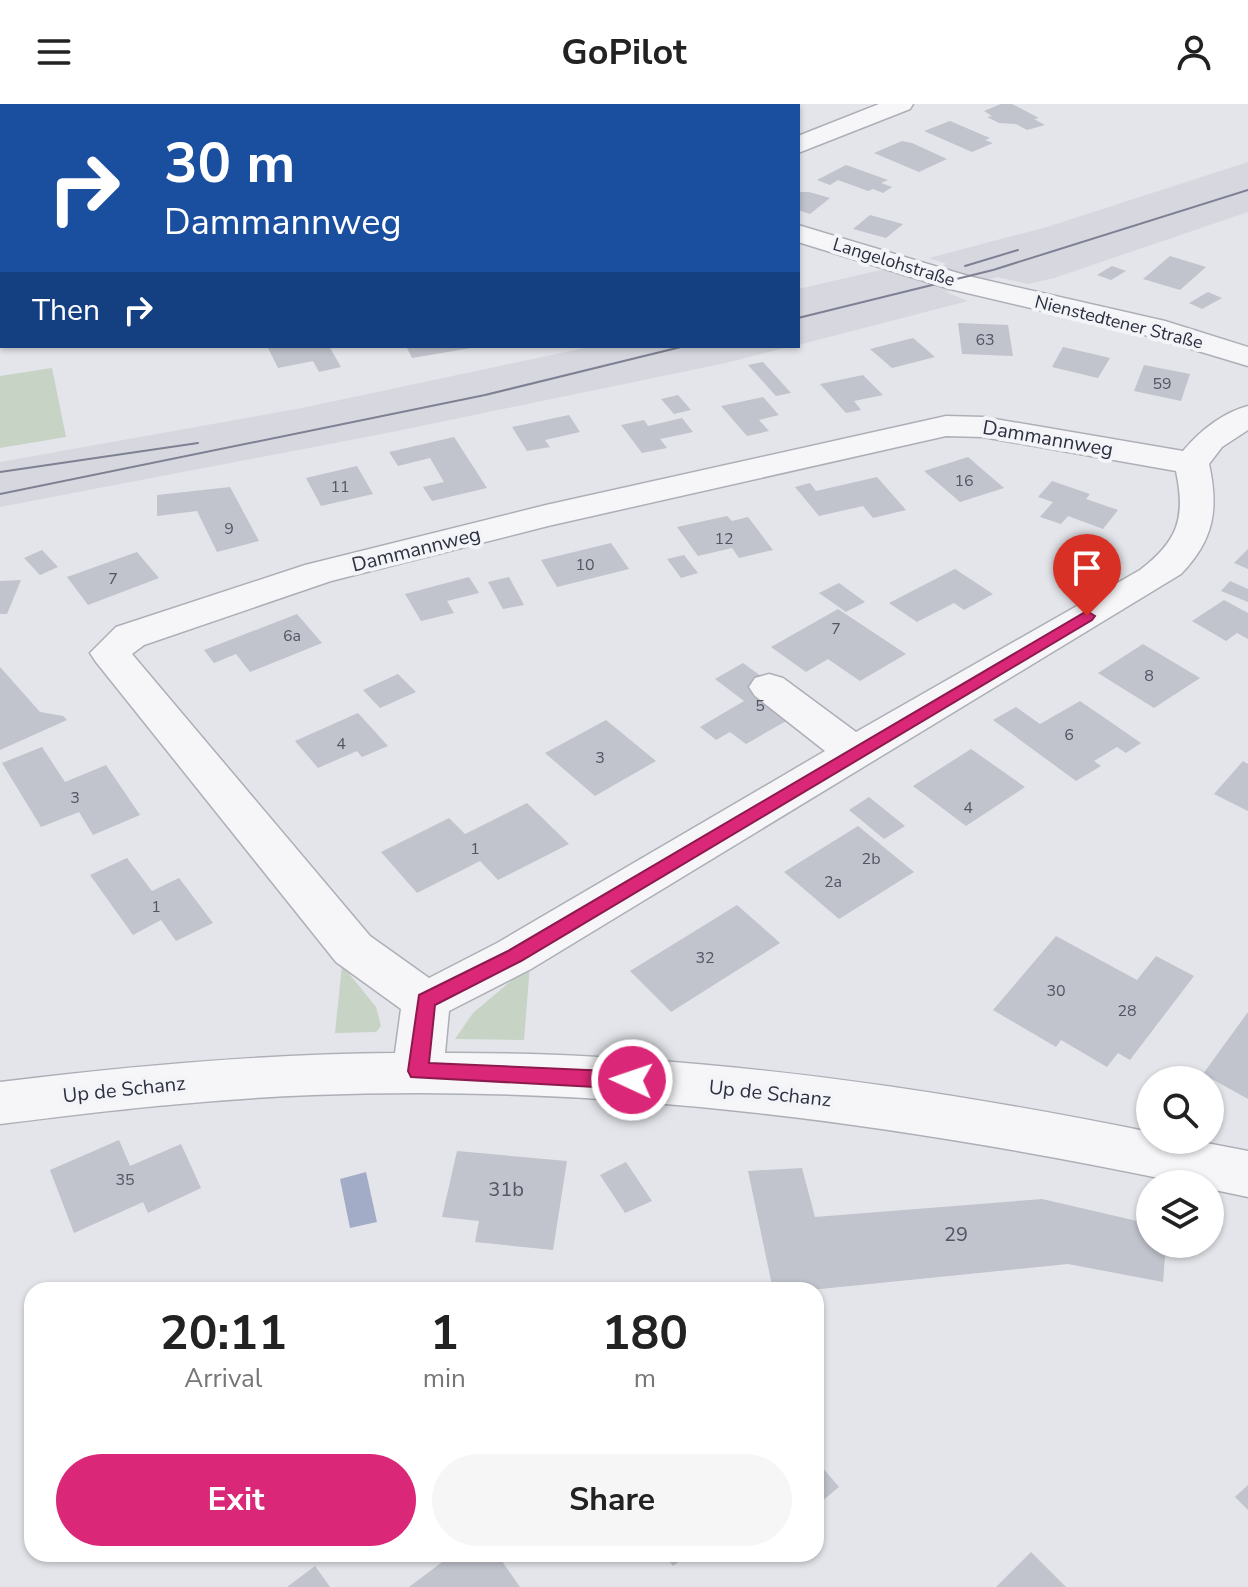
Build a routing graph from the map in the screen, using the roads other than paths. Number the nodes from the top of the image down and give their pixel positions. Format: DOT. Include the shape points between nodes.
graph roads {
  1 [pos="897,105"];
  2 [pos="800,144"];
  3 [pos="800,234"];
  4 [pos="990,291"];
  5 [pos="1248,357"];
  6 [pos="1248,416"];
  7 [pos="1192,463"];
  8 [pos="769,687"];
  9 [pos="857,754"];
  10 [pos="426,1001"];
  11 [pos="418,1071"];
  12 [pos="0,1103"];
  13 [pos="1248,1174"];
  1 -- 2 [label="street"];
  3 -- 4 [label="street, Langelohstraße"];
  4 -- 5 [label="street, Nienstedtener Straße" via="1154,328"];
  6 -- 7 [label="street" via="1210,440"];
  7 -- 9 [label="street" via="1200,497 1196,524 1173,564"];
  7 -- 10 [label="street, Dammannweg" via="983,427 946,426 318,573 130,636 110,653 353,949"];
  8 -- 9 [label="street"];
  9 -- 10 [label="street" via="514,956"];
  10 -- 11 [label="street"];
  11 -- 12 [label="street, Up de Schanz" via="225,1079"];
  11 -- 13 [label="street, Up de Schanz" via="602,1078 781,1094 995,1124"];
}
